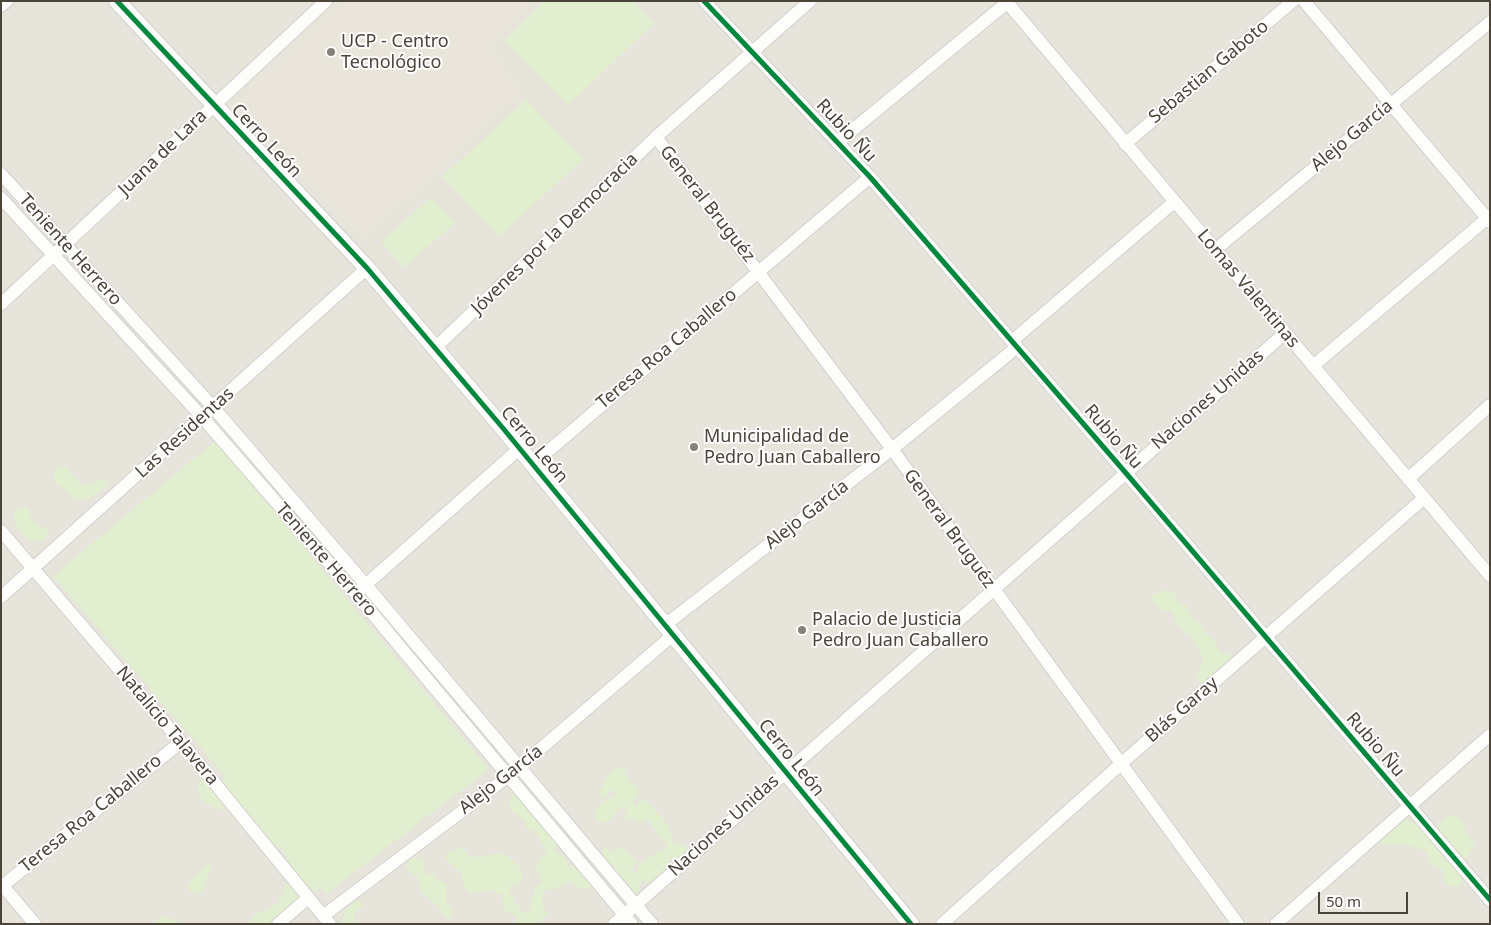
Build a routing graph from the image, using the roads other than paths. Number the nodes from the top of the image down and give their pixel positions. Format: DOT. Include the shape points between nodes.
graph roads {
  1 [pos="7,1"];
  2 [pos="117,1"];
  3 [pos="326,1"];
  4 [pos="704,1"];
  5 [pos="810,1"];
  6 [pos="1293,1"];
  7 [pos="1304,1"];
  8 [pos="1007,2"];
  9 [pos="1,6"];
  10 [pos="1490,22"];
  11 [pos="752,52"];
  12 [pos="214,104"];
  13 [pos="1391,105"];
  14 [pos="656,137"];
  15 [pos="838,142"];
  16 [pos="1125,144"];
  17 [pos="1,174"];
  18 [pos="870,177"];
  19 [pos="1,198"];
  20 [pos="1174,202"];
  21 [pos="1489,219"];
  22 [pos="66,246"];
  23 [pos="1215,250"];
  24 [pos="55,256"];
  25 [pos="367,268"];
  26 [pos="758,271"];
  27 [pos="1,304"];
  28 [pos="138,326"];
  29 [pos="1285,333"];
  30 [pos="129,337"];
  31 [pos="1014,344"];
  32 [pos="435,348"];
  33 [pos="1313,366"];
  34 [pos="1490,405"];
  35 [pos="213,407"];
  36 [pos="202,417"];
  37 [pos="520,448"];
  38 [pos="892,449"];
  39 [pos="260,462"];
  40 [pos="533,464"];
  41 [pos="249,471"];
  42 [pos="1125,472"];
  43 [pos="1408,479"];
  44 [pos="1424,498"];
  45 [pos="1,531"];
  46 [pos="34,568"];
  47 [pos="1490,576"];
  48 [pos="366,584"];
  49 [pos="992,588"];
  50 [pos="356,594"];
  51 [pos="1,597"];
  52 [pos="669,630"];
  53 [pos="1265,637"];
  54 [pos="414,640"];
  55 [pos="403,650"];
  56 [pos="1490,735"];
  57 [pos="181,742"];
  58 [pos="1122,763"];
  59 [pos="520,767"];
  60 [pos="785,772"];
  61 [pos="510,776"];
  62 [pos="1409,806"];
  63 [pos="570,826"];
  64 [pos="559,836"];
  65 [pos="2,885"];
  66 [pos="308,898"];
  67 [pos="1490,900"];
  68 [pos="636,904"];
  69 [pos="628,919"];
  70 [pos="326,920"];
  71 [pos="35,924"];
  72 [pos="278,924"];
  73 [pos="614,924"];
  74 [pos="652,924"];
  75 [pos="911,924"];
  76 [pos="942,924"];
  77 [pos="1238,924"];
  78 [pos="1276,924"];
  1 -- 9 [label="street"];
  2 -- 12 [label="street, Cerro León"];
  3 -- 12 [label="street, Juana de Lara"];
  4 -- 11 [label="street, Rubio Ñu"];
  5 -- 11 [label="street, Jóvenes por la Democracia"];
  6 -- 16 [label="street, Sebastian Gaboto"];
  7 -- 13 [label="street"];
  8 -- 15 [label="street"];
  8 -- 16 [label="street, Lomas Valentinas"];
  10 -- 13 [label="street, Alejo García"];
  11 -- 14 [label="street, Jóvenes por la Democracia"];
  11 -- 15 [label="street, Rubio Ñu"];
  12 -- 22 [label="street, Juana de Lara"];
  12 -- 25 [label="street, Cerro León"];
  13 -- 21 [label="street"];
  13 -- 23 [label="street, Alejo García"];
  14 -- 26 [label="street, General Bruguéz"];
  14 -- 32 [label="street, Jóvenes por la Democracia"];
  15 -- 18 [label="street, Rubio Ñu"];
  16 -- 20 [label="street, Lomas Valentinas"];
  17 -- 22 [label="street, Teniente Herrero"];
  18 -- 26 [label="street, Teresa Roa Caballero"];
  18 -- 31 [label="street, Rubio Ñu"];
  19 -- 24 [label="street, Teniente Herrero"];
  20 -- 23 [label="street, Lomas Valentinas"];
  20 -- 31 [label="street, Alejo García"];
  21 -- 33 [label="street"];
  22 -- 24 [label="street, Juana de Lara"];
  22 -- 28 [label="street, Teniente Herrero"];
  23 -- 29 [label="street, Lomas Valentinas"];
  24 -- 27 [label="street, Juana de Lara"];
  24 -- 30 [label="street, Teniente Herrero"];
  25 -- 32 [label="street, Cerro León"];
  25 -- 35 [label="street, Las Residentas"];
  26 -- 38 [label="street, General Bruguéz"];
  26 -- 40 [label="street, Teresa Roa Caballero"];
  28 -- 30 [label="street"];
  28 -- 35 [label="street, Teniente Herrero"];
  29 -- 33 [label="street, Lomas Valentinas"];
  29 -- 42 [label="street, Naciones Unidas"];
  30 -- 36 [label="street, Teniente Herrero"];
  31 -- 38 [label="street, Alejo García"];
  31 -- 42 [label="street, Rubio Ñu"];
  32 -- 37 [label="street, Cerro León"];
  33 -- 43 [label="street, Lomas Valentinas"];
  34 -- 43 [label="street"];
  35 -- 36 [label="street, Las Residentas"];
  35 -- 39 [label="street, Teniente Herrero"];
  36 -- 41 [label="street, Teniente Herrero"];
  36 -- 46 [label="street, Las Residentas"];
  37 -- 40 [label="street, Cerro León"];
  37 -- 48 [label="street"];
  38 -- 49 [label="street, General Bruguéz"];
  38 -- 52 [label="street, Alejo García"];
  39 -- 41 [label="street"];
  39 -- 48 [label="street, Teniente Herrero"];
  40 -- 52 [label="street, Cerro León"];
  41 -- 50 [label="street, Teniente Herrero"];
  42 -- 49 [label="street, Naciones Unidas"];
  42 -- 53 [label="street, Rubio Ñu"];
  43 -- 44 [label="street, Lomas Valentinas"];
  44 -- 47 [label="street, Lomas Valentinas"];
  44 -- 53 [label="street, Blás Garay"];
  45 -- 46 [label="street, Natalicio Talavera"];
  46 -- 51 [label="street, Las Residentas"];
  46 -- 57 [label="street, Natalicio Talavera"];
  48 -- 50 [label="street"];
  48 -- 54 [label="street, Teniente Herrero"];
  49 -- 58 [label="street, General Bruguéz"];
  49 -- 60 [label="street, Naciones Unidas"];
  50 -- 55 [label="street, Teniente Herrero"];
  52 -- 59 [label="street, Alejo García"];
  52 -- 60 [label="street, Cerro León"];
  53 -- 58 [label="street, Blás Garay"];
  53 -- 62 [label="street, Rubio Ñu"];
  54 -- 55 [label="street"];
  54 -- 59 [label="street, Teniente Herrero"];
  55 -- 61 [label="street, Teniente Herrero"];
  56 -- 62 [label="street"];
  57 -- 65 [label="street, Teresa Roa Caballero"];
  57 -- 66 [label="street, Natalicio Talavera"];
  58 -- 76 [label="street, Blás Garay"];
  58 -- 77 [label="street, General Bruguéz"];
  59 -- 61 [label="street, Alejo García"];
  59 -- 63 [label="street, Teniente Herrero"];
  60 -- 68 [label="street, Naciones Unidas"];
  60 -- 75 [label="street, Cerro León"];
  61 -- 64 [label="street, Teniente Herrero"];
  61 -- 70 [label="street, Alejo García"];
  62 -- 67 [label="street, Rubio Ñu"];
  62 -- 78 [label="street"];
  63 -- 64 [label="street"];
  63 -- 68 [label="street, Teniente Herrero"];
  64 -- 69 [label="street, Teniente Herrero"];
  65 -- 71 [label="street"];
  66 -- 70 [label="street, Natalicio Talavera"];
  66 -- 72 [label="street"];
  68 -- 69 [label="street, Naciones Unidas"];
  68 -- 74 [label="street, Teniente Herrero"];
  69 -- 73 [label="street, Naciones Unidas"];
}
